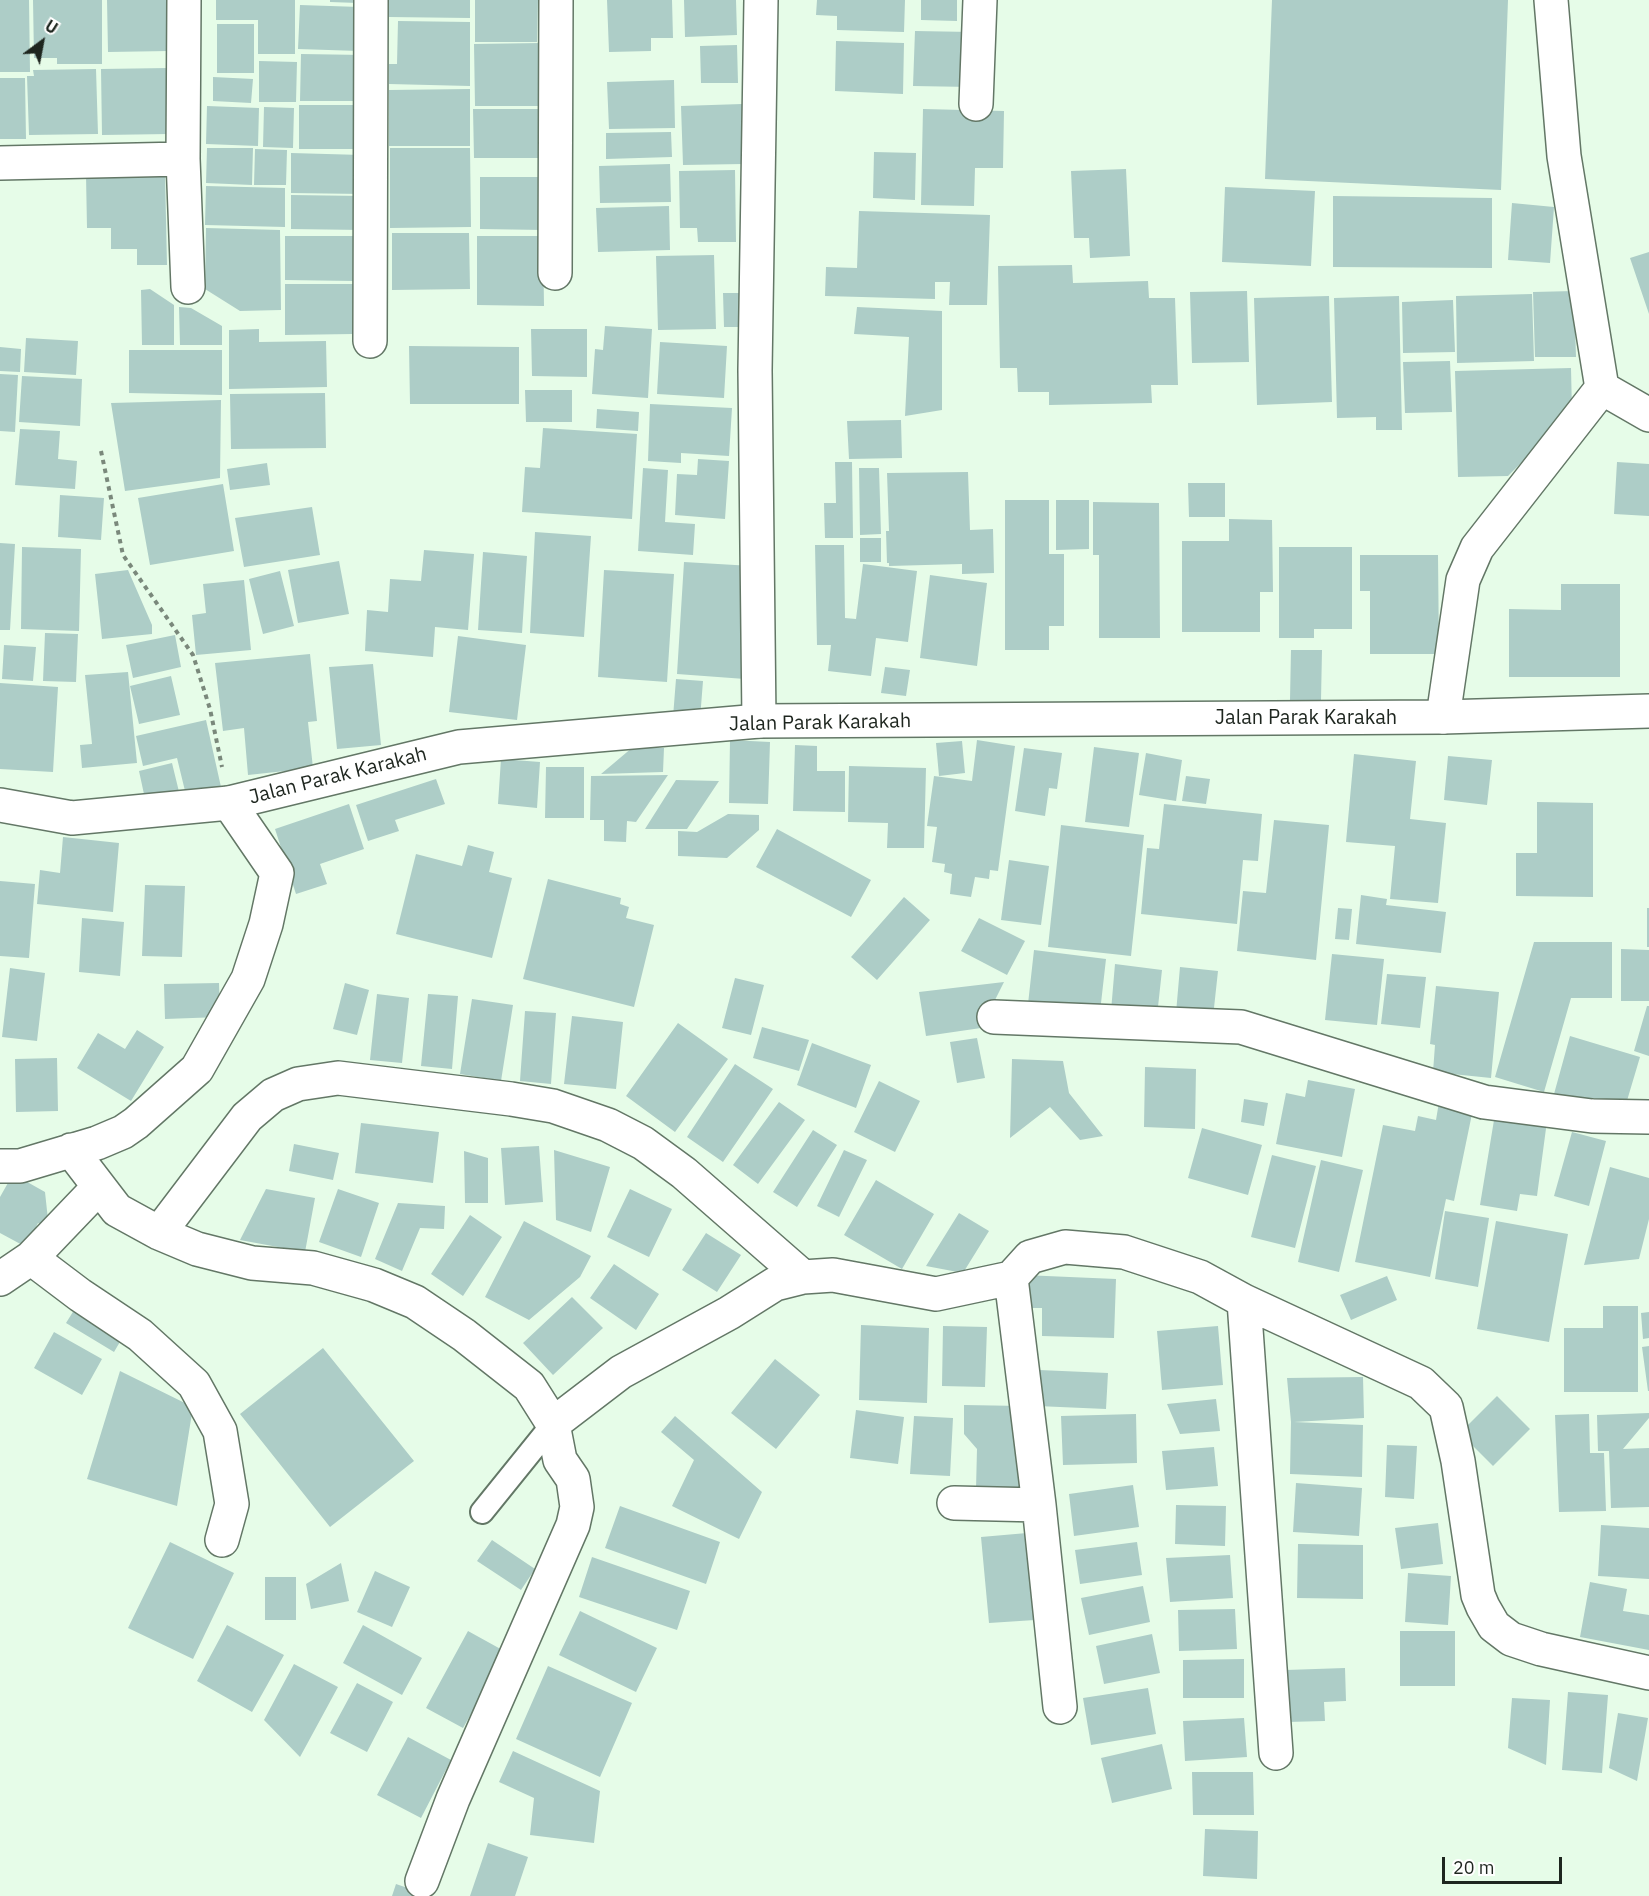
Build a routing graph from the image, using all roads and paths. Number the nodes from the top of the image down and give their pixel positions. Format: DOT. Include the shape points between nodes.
graph roads {
  1 [pos="184,0"];
  2 [pos="371,0"];
  3 [pos="556,0"];
  4 [pos="761,0"];
  5 [pos="980,0"];
  6 [pos="1551,0"];
  7 [pos="976,104"];
  8 [pos="183,159"];
  9 [pos="0,163"];
  10 [pos="555,273"];
  11 [pos="188,287"];
  12 [pos="370,341"];
  13 [pos="1602,388"];
  14 [pos="1649,415"];
  15 [pos="101,451"];
  16 [pos="1649,711"];
  17 [pos="1443,717"];
  18 [pos="759,722"];
  19 [pos="229,803"];
  20 [pos="0,805"];
  21 [pos="994,1017"];
  22 [pos="1649,1117"];
  23 [pos="71,1150"];
  24 [pos="0,1166"];
  25 [pos="98,1188"];
  26 [pos="159,1233"];
  27 [pos="31,1258"];
  28 [pos="802,1277"];
  29 [pos="1011,1278"];
  30 [pos="0,1279"];
  31 [pos="1244,1300"];
  32 [pos="553,1424"];
  33 [pos="954,1503"];
  34 [pos="1039,1505"];
  35 [pos="482,1512"];
  36 [pos="222,1540"];
  37 [pos="1649,1673"];
  38 [pos="1060,1707"];
  39 [pos="1276,1753"];
  40 [pos="422,1881"];
  1 -- 8 [label="street"];
  2 -- 12 [label="street"];
  3 -- 10 [label="street"];
  4 -- 18 [label="street" via="755,370"];
  5 -- 7 [label="street"];
  6 -- 13 [label="street" via="1564,156"];
  8 -- 9 [label="street"];
  8 -- 11 [label="street"];
  13 -- 14 [label="street"];
  13 -- 17 [label="street" via="1477,548 1463,580"];
  15 -- 19 [label="path" via="123,555 193,655 210,709"];
  16 -- 17 [label="street, Jalan Parak Karakah"];
  17 -- 18 [label="street, Jalan Parak Karakah"];
  18 -- 19 [label="street, Jalan Parak Karakah" via="459,747"];
  19 -- 20 [label="street, Jalan Parak Karakah" via="72,818"];
  19 -- 23 [label="street" via="277,873 248,979 197,1069 123,1132"];
  21 -- 22 [label="street" via="1241,1027 1484,1102 1592,1116"];
  23 -- 24 [label="street" via="20,1166"];
  23 -- 25 [label="street"];
  25 -- 26 [label="street" via="117,1210"];
  25 -- 27 [label="street"];
  26 -- 28 [label="street" via="247,1117 273,1095 298,1084 338,1078 552,1106 608,1125 643,1143 684,1173"];
  26 -- 32 [label="street" via="197,1249 252,1263 314,1268 374,1285 415,1302 529,1386"];
  27 -- 30 [label="street"];
  27 -- 36 [label="street" via="140,1335 194,1384 220,1431 232,1504"];
  28 -- 29 [label="street" via="832,1275 936,1294"];
  28 -- 32 [label="street" via="775,1284 621,1372"];
  29 -- 31 [label="street" via="1030,1257 1065,1247 1124,1252 1200,1277"];
  29 -- 34 [label="street"];
  31 -- 37 [label="street" via="1421,1383 1446,1407 1478,1596 1494,1626 1511,1639"];
  31 -- 39 [label="street"];
  32 -- 35 [label="lane"];
  32 -- 40 [label="street" via="560,1460 573,1479 577,1507 573,1525 453,1799"];
  33 -- 34 [label="street"];
  34 -- 38 [label="street"];
}
